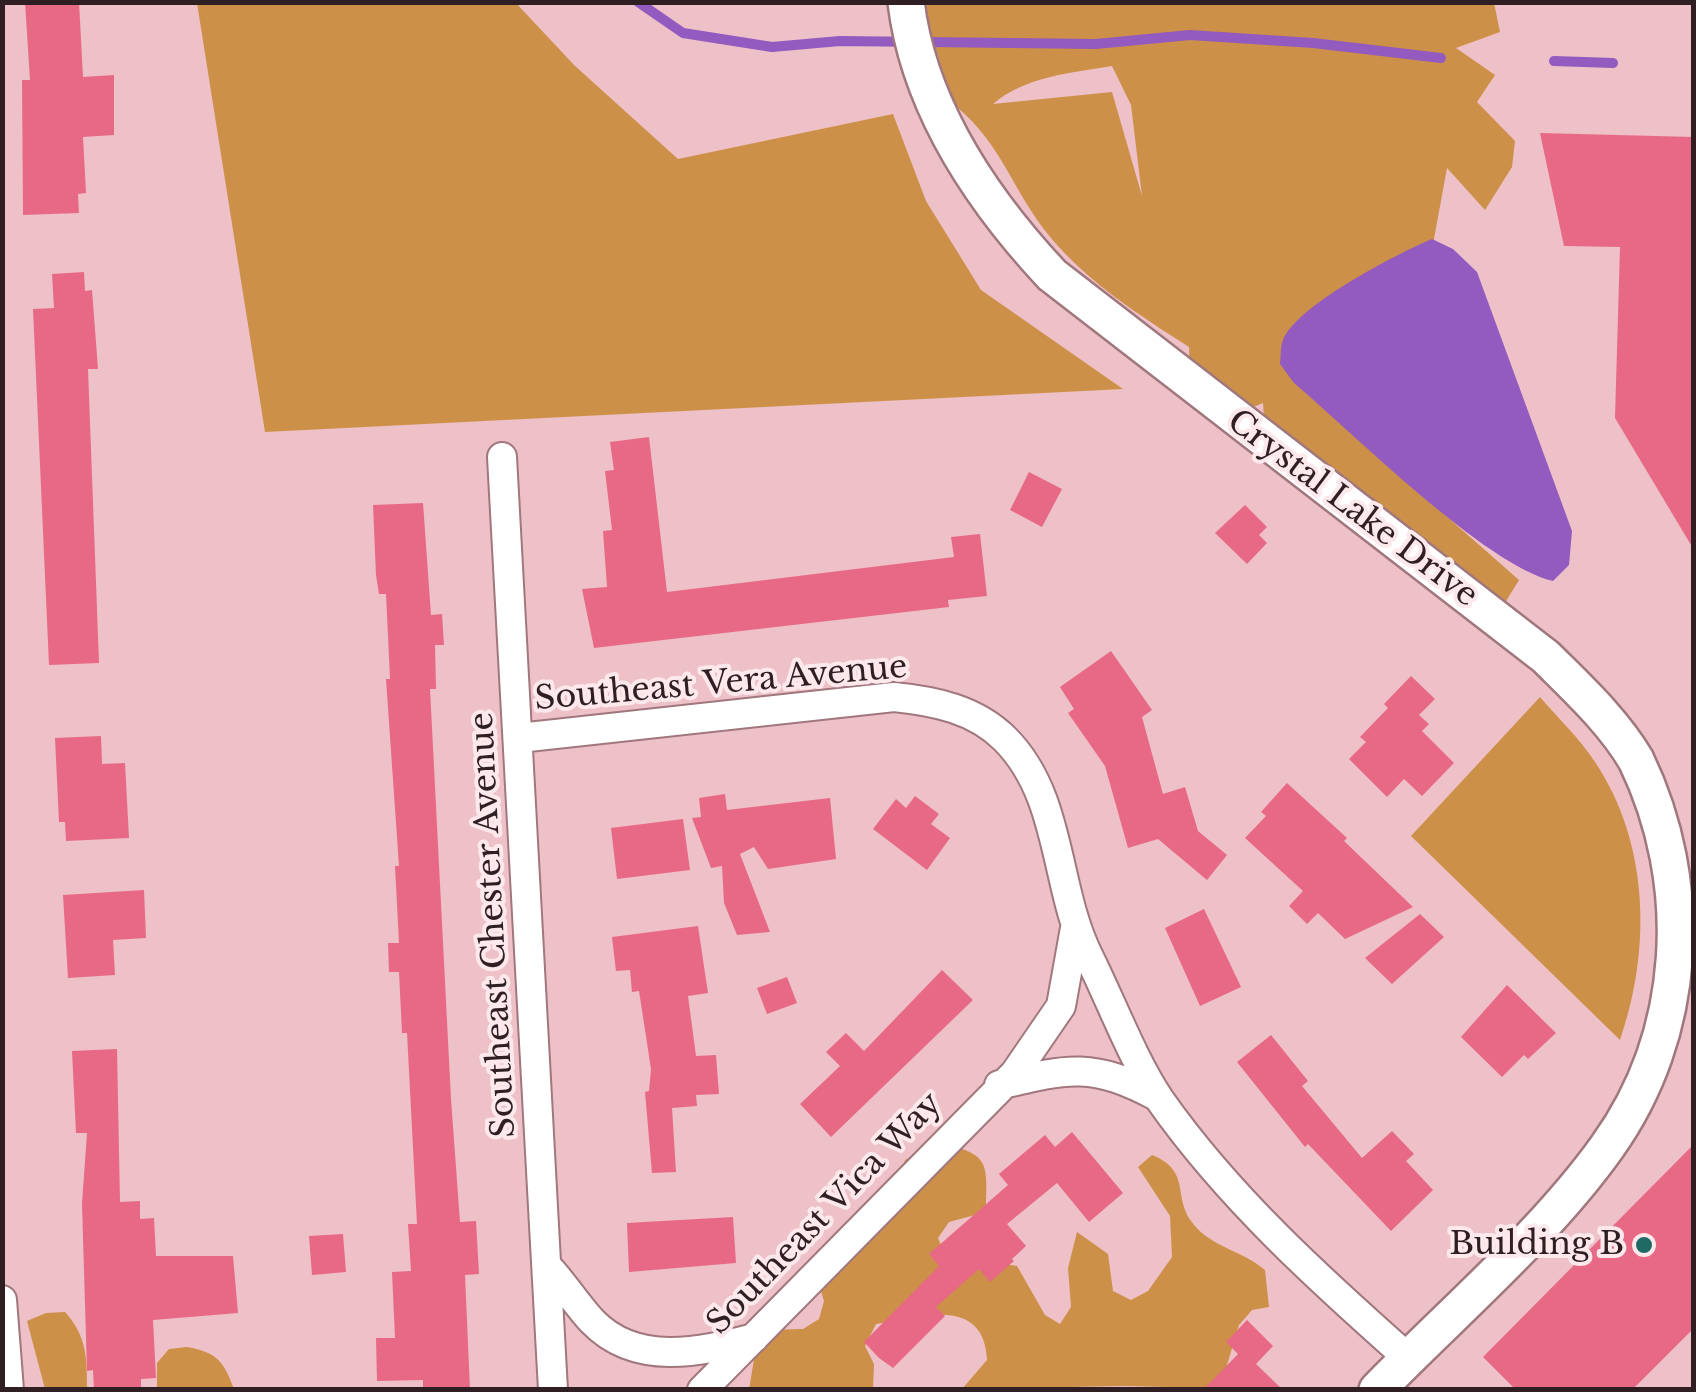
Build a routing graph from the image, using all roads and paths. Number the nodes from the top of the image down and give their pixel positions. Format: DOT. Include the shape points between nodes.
graph roads {
  1 [pos="906,7"];
  2 [pos="502,457"];
  3 [pos="519,738"];
  4 [pos="1075,926"];
  5 [pos="998,1086"];
  6 [pos="1158,1097"];
  7 [pos="548,1266"];
  8 [pos="2,1300"];
  9 [pos="756,1338"];
  10 [pos="1408,1358"];
  11 [pos="9,1390"];
  12 [pos="553,1390"];
  13 [pos="702,1390"];
  14 [pos="1377,1390"];
  1 -- 10 [label="street, Crystal Lake Drive" via="924,74 960,156 1052,275 1546,658 1635,758 1660,814 1681,932 1677,990 1656,1062 1606,1150"];
  2 -- 3 [label="street, Southeast Chester Avenue"];
  3 -- 4 [label="street, Southeast Vera Avenue" via="894,696 960,710 1006,740 1032,774"];
  3 -- 7 [label="street, Southeast Chester Avenue"];
  4 -- 5 [label="street, Southeast Vica Way" via="1061,1006 1015,1073"];
  4 -- 6 [label="street, Southeast Vera Avenue"];
  5 -- 6 [label="street" via="1050,1072 1095,1070"];
  5 -- 9 [label="street, Southeast Vica Way"];
  6 -- 10 [label="street, Southeast Vera Avenue" via="1232,1188"];
  7 -- 9 [label="street" via="593,1322 648,1352"];
  7 -- 12 [label="street, Southeast Chester Avenue"];
  8 -- 11 [label="street"];
  9 -- 13 [label="street, Southeast Vica Way"];
  10 -- 14 [label="street, Crystal Lake Drive"];
}
